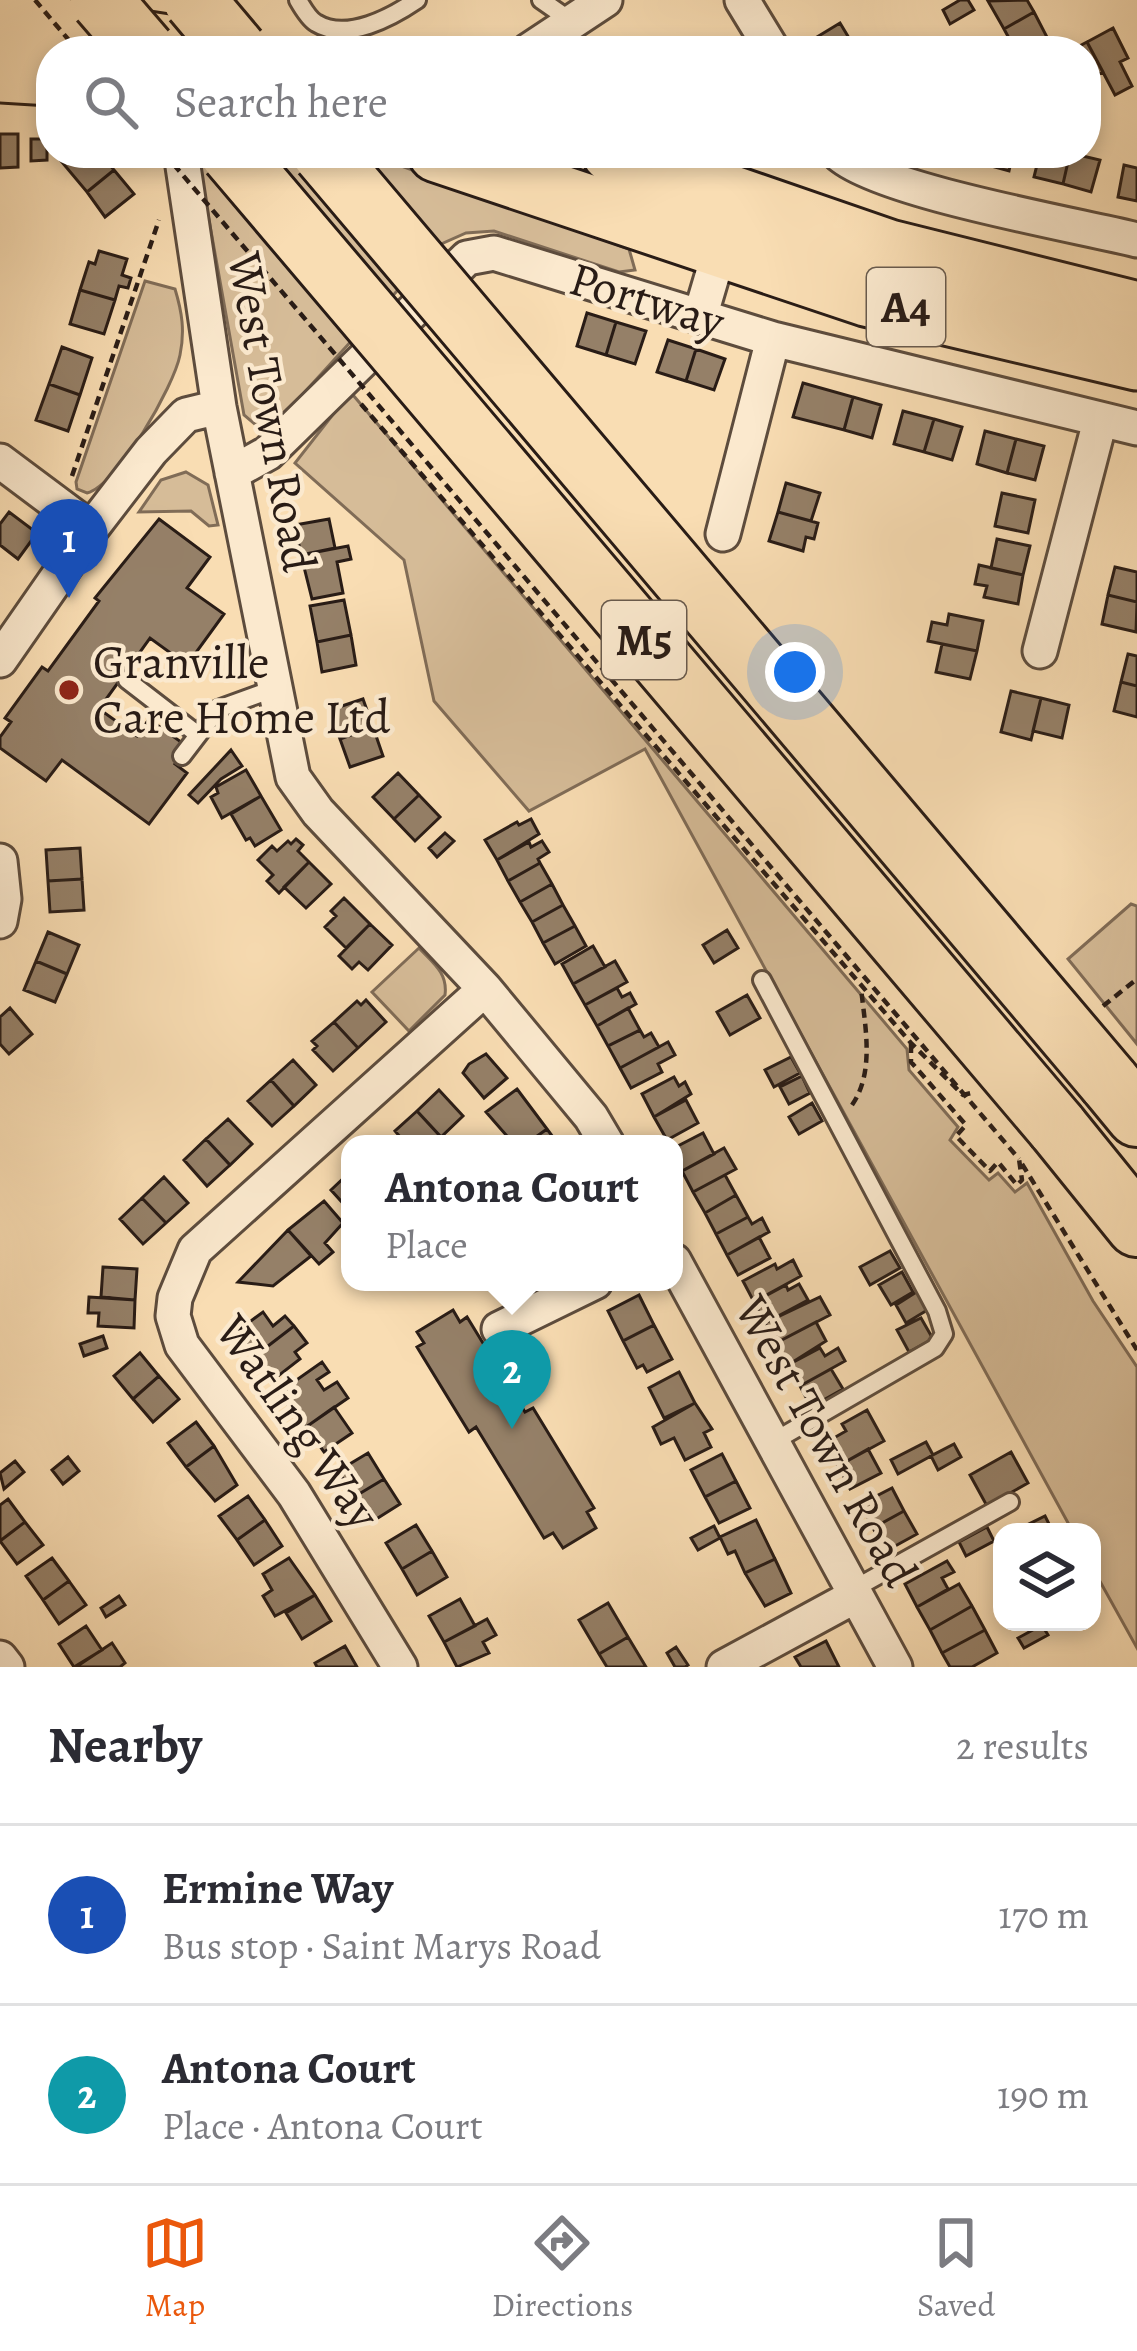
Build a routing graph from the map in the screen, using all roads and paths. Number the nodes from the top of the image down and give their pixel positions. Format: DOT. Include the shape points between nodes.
graph roads {
  1 [pos="34,0"];
  2 [pos="101,0"];
  3 [pos="194,0"];
  4 [pos="298,0"];
  5 [pos="417,0"];
  6 [pos="542,0"];
  7 [pos="605,0"];
  8 [pos="742,0"];
  9 [pos="0,18"];
  10 [pos="65,36"];
  11 [pos="116,36"];
  12 [pos="132,36"];
  13 [pos="224,36"];
  14 [pos="570,36"];
  15 [pos="572,36"];
  16 [pos="764,36"];
  17 [pos="187,168"];
  18 [pos="194,168"];
  19 [pos="194,168"];
  20 [pos="336,168"];
  21 [pos="489,168"];
  22 [pos="654,168"];
  23 [pos="861,168"];
  24 [pos="159,222"];
  25 [pos="1137,240"];
  26 [pos="720,250"];
  27 [pos="1137,310"];
  28 [pos="700,316"];
  29 [pos="773,339"];
  30 [pos="1137,361"];
  31 [pos="219,407"];
  32 [pos="1100,421"];
  33 [pos="1137,428"];
  34 [pos="0,461"];
  35 [pos="232,472"];
  36 [pos="61,506"];
  37 [pos="91,529"];
  38 [pos="722,535"];
  39 [pos="1040,651"];
  40 [pos="0,660"];
  41 [pos="127,680"];
  42 [pos="273,689"];
  43 [pos="197,734"];
  44 [pos="182,756"];
  45 [pos="0,861"];
  46 [pos="0,921"];
  47 [pos="762,980"];
  48 [pos="861,986"];
  49 [pos="485,989"];
  50 [pos="910,1042"];
  51 [pos="1123,1099"];
  52 [pos="838,1124"];
  53 [pos="602,1135"];
  54 [pos="1038,1143"];
  55 [pos="1137,1226"];
  56 [pos="683,1278"];
  57 [pos="577,1291"];
  58 [pos="499,1328"];
  59 [pos="1137,1350"];
  60 [pos="771,1443"];
  61 [pos="1010,1502"];
  62 [pos="854,1593"];
  63 [pos="0,1658"];
  64 [pos="7,1667"];
  65 [pos="400,1667"];
  66 [pos="724,1667"];
  67 [pos="895,1667"];
  1 -- 10 [label="path, bridge"];
  2 -- 12 [label="highway, bridge"];
  3 -- 13 [label="highway, bridge"];
  4 -- 5 [label="lane" via="314,23 339,30 387,20"];
  6 -- 14 [label="lane"];
  7 -- 15 [label="street"];
  8 -- 16 [label="street"];
  9 -- 11 [label="highway"];
  17 -- 31 [label="street, West Town Road"];
  18 -- 54 [label="highway, M5, bridge"];
  19 -- 54 [label="path, bridge"];
  20 -- 51 [label="highway, M5, bridge"];
  21 -- 26 [label="highway, Portway / A4"];
  22 -- 27 [label="highway, A4" via="889,249"];
  23 -- 25 [label="street"];
  24 -- 36 [label="path"];
  26 -- 28 [label="street"];
  26 -- 30 [label="highway, Portway / A4" via="866,297"];
  28 -- 29 [label="street, Portway"];
  28 -- 35 [label="street, Portway" via="494,253 467,258 268,453"];
  29 -- 32 [label="street, Portway"];
  29 -- 38 [label="street"];
  31 -- 35 [label="street, West Town Road"];
  31 -- 37 [label="street" via="186,415"];
  32 -- 33 [label="street, Portway"];
  32 -- 39 [label="street"];
  34 -- 36 [label="street"];
  35 -- 42 [label="street, West Town Road"];
  36 -- 37 [label="street"];
  37 -- 40 [label="street"];
  41 -- 43 [label="lane"];
  42 -- 43 [label="lane" via="218,709"];
  42 -- 49 [label="street, West Town Road" via="293,777"];
  43 -- 44 [label="lane"];
  45 -- 46 [label="street"];
  47 -- 52 [label="lane"];
  48 -- 52 [label="path" via="863,1089"];
  49 -- 53 [label="street, West Town Road"];
  49 -- 65 [label="street, Watling Way" via="195,1250 176,1298 176,1331 195,1368 294,1494"];
  50 -- 54 [label="path" via="911,1062 966,1126 956,1136 989,1171 998,1162 1017,1185"];
  52 -- 60 [label="lane" via="944,1334 935,1348"];
  54 -- 55 [label="highway, M5"];
  54 -- 59 [label="path"];
  56 -- 60 [label="street, West Town Road"];
  57 -- 58 [label="street"];
  60 -- 62 [label="street, West Town Road"];
  61 -- 62 [label="lane"];
  62 -- 66 [label="street"];
  62 -- 67 [label="street, West Town Road"];
  63 -- 64 [label="street"];
}
